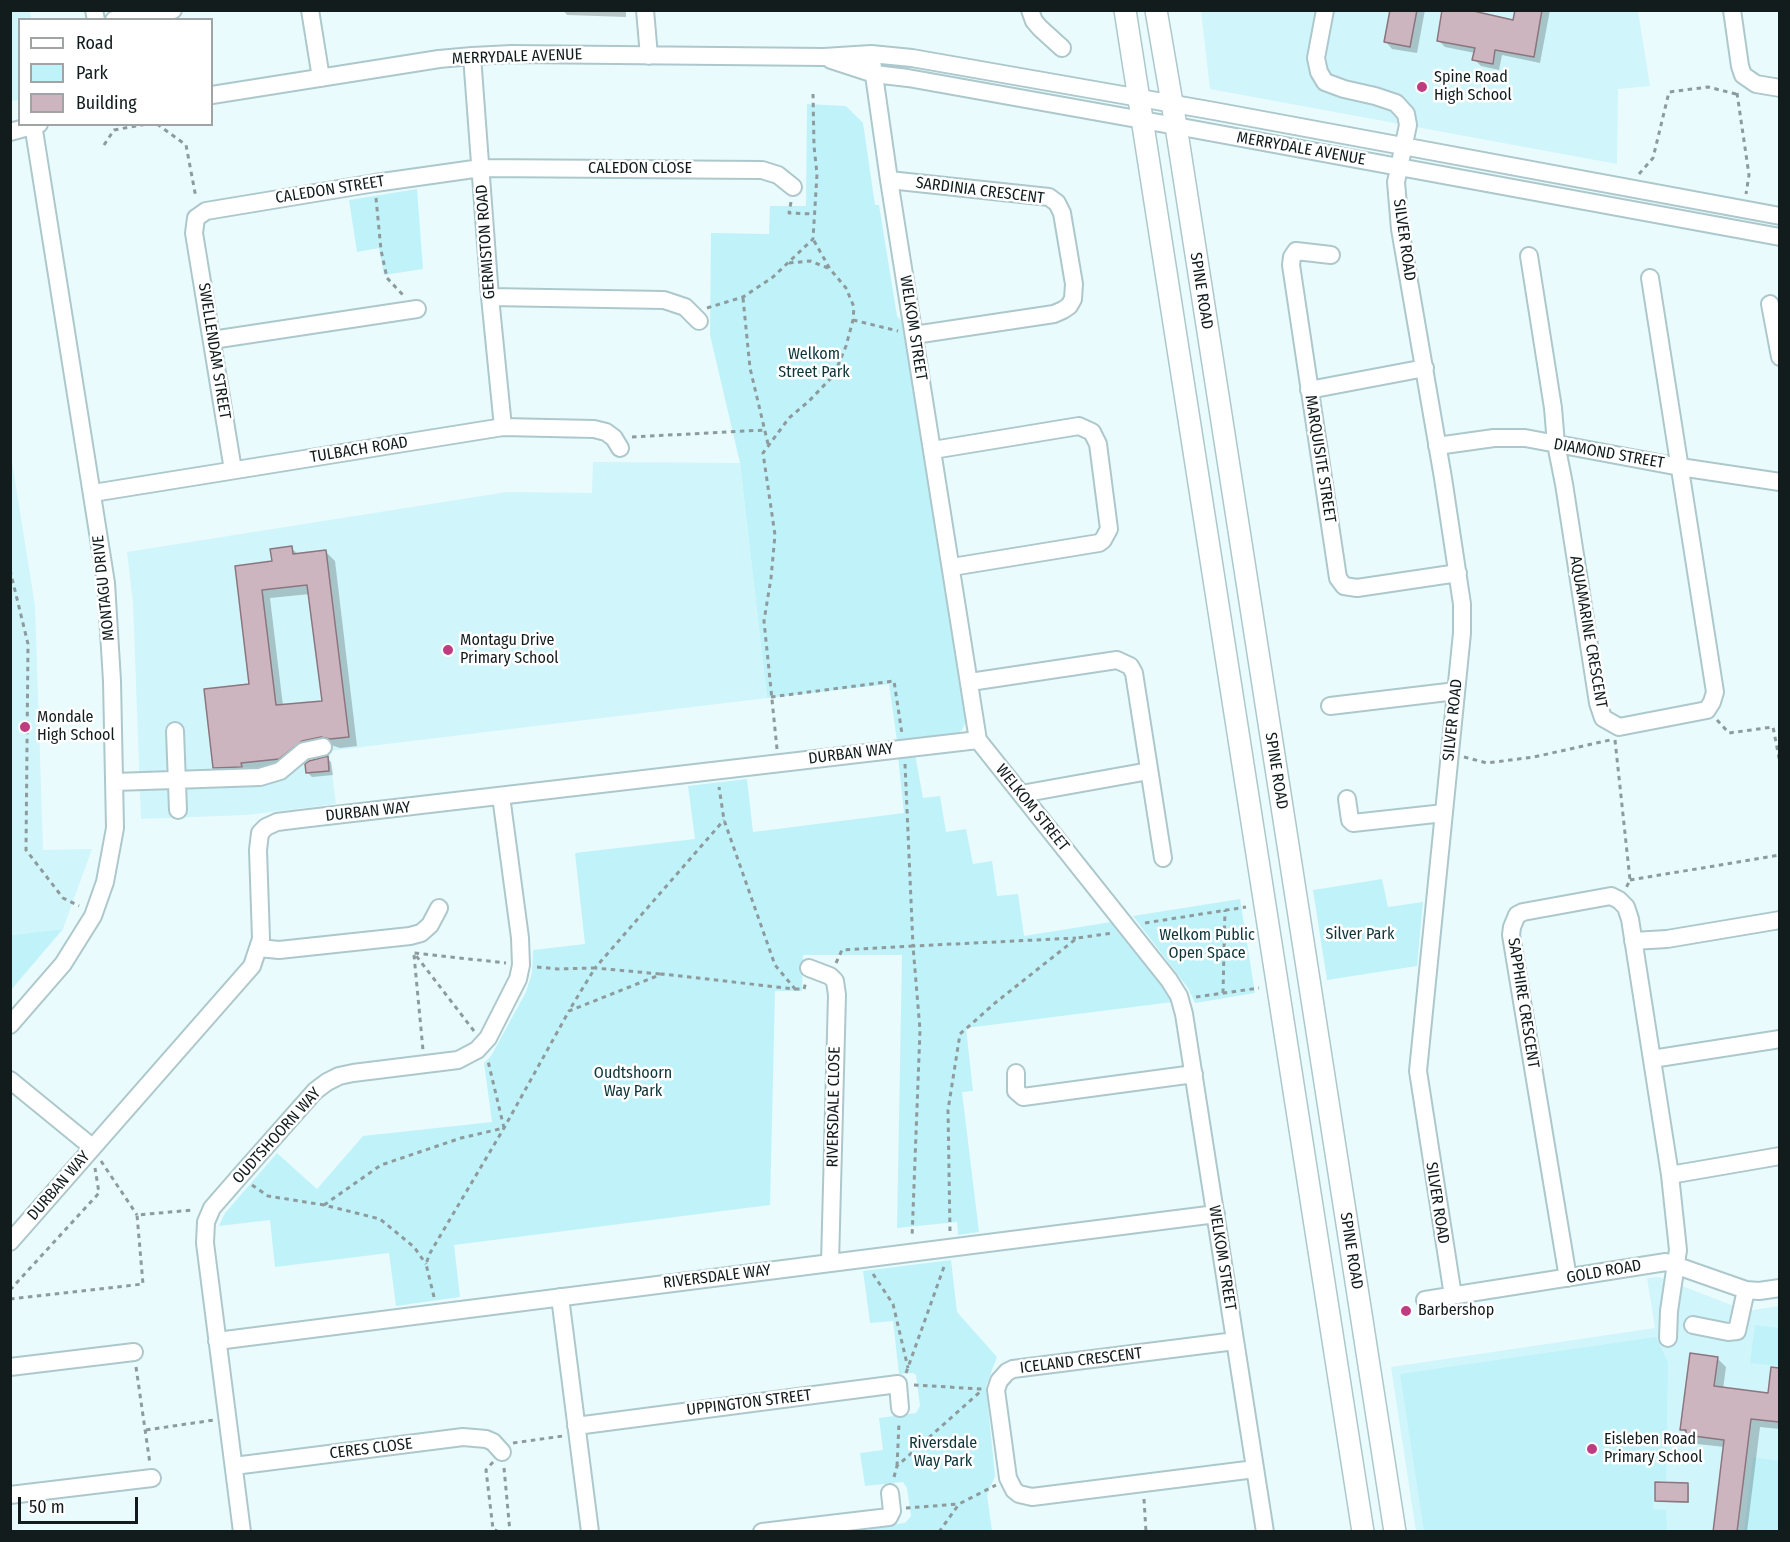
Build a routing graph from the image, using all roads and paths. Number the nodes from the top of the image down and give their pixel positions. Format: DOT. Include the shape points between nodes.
graph roads {
  1 [pos="173,10"];
  2 [pos="310,10"];
  3 [pos="645,10"];
  4 [pos="1030,10"];
  5 [pos="1125,10"];
  6 [pos="1156,10"];
  7 [pos="1325,10"];
  8 [pos="1732,10"];
  9 [pos="126,18"];
  10 [pos="1062,48"];
  11 [pos="871,54"];
  12 [pos="472,56"];
  13 [pos="649,56"];
  14 [pos="824,57"];
  15 [pos="874,74"];
  16 [pos="321,78"];
  17 [pos="1741,87"];
  18 [pos="1779,88"];
  19 [pos="813,94"];
  20 [pos="1736,94"];
  21 [pos="213,95"];
  22 [pos="1139,98"];
  23 [pos="1172,104"];
  24 [pos="1143,120"];
  25 [pos="26,126"];
  26 [pos="31,126"];
  27 [pos="136,126"];
  28 [pos="160,126"];
  29 [pos="1176,126"];
  30 [pos="10,132"];
  31 [pos="104,145"];
  32 [pos="1404,147"];
  33 [pos="1400,167"];
  34 [pos="481,168"];
  35 [pos="1635,179"];
  36 [pos="889,180"];
  37 [pos="375,183"];
  38 [pos="794,187"];
  39 [pos="1745,199"];
  40 [pos="814,214"];
  41 [pos="199,215"];
  42 [pos="1779,216"];
  43 [pos="1779,237"];
  44 [pos="813,239"];
  45 [pos="1331,255"];
  46 [pos="1529,256"];
  47 [pos="788,263"];
  48 [pos="830,269"];
  49 [pos="1650,278"];
  50 [pos="490,297"];
  51 [pos="743,297"];
  52 [pos="1770,304"];
  53 [pos="417,309"];
  54 [pos="696,317"];
  55 [pos="853,320"];
  56 [pos="914,334"];
  57 [pos="212,340"];
  58 [pos="1779,357"];
  59 [pos="1425,368"];
  60 [pos="1309,390"];
  61 [pos="503,427"];
  62 [pos="765,430"];
  63 [pos="617,443"];
  64 [pos="768,444"];
  65 [pos="1556,444"];
  66 [pos="1437,446"];
  67 [pos="933,450"];
  68 [pos="1680,467"];
  69 [pos="233,470"];
  70 [pos="1779,482"];
  71 [pos="93,493"];
  72 [pos="952,567"];
  73 [pos="10,570"];
  74 [pos="1458,573"];
  75 [pos="970,682"];
  76 [pos="1456,691"];
  77 [pos="771,697"];
  78 [pos="1330,706"];
  79 [pos="1707,710"];
  80 [pos="175,731"];
  81 [pos="1617,733"];
  82 [pos="978,740"];
  83 [pos="323,747"];
  84 [pos="904,747"];
  85 [pos="1450,749"];
  86 [pos="778,763"];
  87 [pos="1779,763"];
  88 [pos="718,770"];
  89 [pos="1149,771"];
  90 [pos="177,780"];
  91 [pos="115,782"];
  92 [pos="1021,794"];
  93 [pos="501,796"];
  94 [pos="1347,799"];
  95 [pos="178,810"];
  96 [pos="1444,813"];
  97 [pos="724,820"];
  98 [pos="1779,855"];
  99 [pos="1163,858"];
  100 [pos="1630,880"];
  101 [pos="1619,900"];
  102 [pos="439,908"];
  103 [pos="1224,910"];
  104 [pos="93,916"];
  105 [pos="1779,920"];
  106 [pos="1077,938"];
  107 [pos="1633,941"];
  108 [pos="412,944"];
  109 [pos="913,946"];
  110 [pos="260,948"];
  111 [pos="521,965"];
  112 [pos="595,968"];
  113 [pos="809,968"];
  114 [pos="662,974"];
  115 [pos="830,975"];
  116 [pos="1259,988"];
  117 [pos="1223,993"];
  118 [pos="1179,996"];
  119 [pos="569,1011"];
  120 [pos="10,1025"];
  121 [pos="1779,1039"];
  122 [pos="483,1044"];
  123 [pos="1652,1059"];
  124 [pos="424,1064"];
  125 [pos="1016,1073"];
  126 [pos="1194,1074"];
  127 [pos="10,1080"];
  128 [pos="504,1128"];
  129 [pos="92,1147"];
  130 [pos="1779,1156"];
  131 [pos="1670,1175"];
  132 [pos="239,1177"];
  133 [pos="324,1205"];
  134 [pos="212,1208"];
  135 [pos="1216,1214"];
  136 [pos="137,1215"];
  137 [pos="10,1242"];
  138 [pos="912,1252"];
  139 [pos="864,1258"];
  140 [pos="830,1263"];
  141 [pos="426,1264"];
  142 [pos="1677,1265"];
  143 [pos="1568,1278"];
  144 [pos="1779,1288"];
  145 [pos="10,1290"];
  146 [pos="1746,1290"];
  147 [pos="1453,1296"];
  148 [pos="560,1297"];
  149 [pos="10,1299"];
  150 [pos="1425,1300"];
  151 [pos="438,1313"];
  152 [pos="1693,1325"];
  153 [pos="1668,1338"];
  154 [pos="218,1341"];
  155 [pos="1235,1341"];
  156 [pos="134,1352"];
  157 [pos="10,1367"];
  158 [pos="909,1370"];
  159 [pos="898,1384"];
  160 [pos="989,1390"];
  161 [pos="900,1408"];
  162 [pos="227,1418"];
  163 [pos="576,1426"];
  164 [pos="145,1430"];
  165 [pos="498,1448"];
  166 [pos="234,1466"];
  167 [pos="897,1466"];
  168 [pos="1255,1468"];
  169 [pos="152,1478"];
  170 [pos="1008,1478"];
  171 [pos="1143,1483"];
  172 [pos="10,1495"];
  173 [pos="891,1501"];
  174 [pos="959,1504"];
  175 [pos="242,1532"];
  176 [pos="499,1532"];
  177 [pos="510,1532"];
  178 [pos="590,1532"];
  179 [pos="762,1532"];
  180 [pos="939,1532"];
  181 [pos="1146,1532"];
  182 [pos="1265,1532"];
  183 [pos="1363,1532"];
  184 [pos="1395,1532"];
  1 -- 9 [label="street"];
  2 -- 16 [label="street"];
  3 -- 13 [label="street"];
  4 -- 10 [label="street" via="1034,21"];
  5 -- 22 [label="main road, SPINE ROAD"];
  6 -- 23 [label="main road, SPINE ROAD"];
  7 -- 32 [label="street, SILVER ROAD" via="1317,58 1319,72 1325,82 1396,103 1406,114"];
  8 -- 18 [label="street" via="1743,75 1756,84"];
  11 -- 14 [label="street, MERRYDALE AVENUE"];
  11 -- 15 [label="street, WELKOM STREET"];
  11 -- 22 [label="street, MERRYDALE AVENUE"];
  12 -- 13 [label="street, MERRYDALE AVENUE"];
  12 -- 16 [label="street, MERRYDALE AVENUE"];
  12 -- 34 [label="street, GERMISTON ROAD"];
  13 -- 14 [label="street, MERRYDALE AVENUE"];
  14 -- 15 [label="street, MERRYDALE AVENUE"];
  15 -- 24 [label="street, MERRYDALE AVENUE"];
  15 -- 36 [label="street, WELKOM STREET"];
  16 -- 21 [label="street, MERRYDALE AVENUE"];
  17 -- 20 [label="path"];
  19 -- 40 [label="path" via="817,174"];
  20 -- 35 [label="path" via="1708,87 1669,92 1653,158"];
  20 -- 39 [label="path" via="1749,175"];
  22 -- 23 [label="street, MERRYDALE AVENUE"];
  22 -- 24 [label="main road, SPINE ROAD"];
  23 -- 29 [label="main road, SPINE ROAD"];
  23 -- 32 [label="street, MERRYDALE AVENUE"];
  24 -- 29 [label="street, MERRYDALE AVENUE"];
  24 -- 183 [label="main road, SPINE ROAD"];
  25 -- 30 [label="street"];
  26 -- 71 [label="street, MONTAGU DRIVE"];
  27 -- 31 [label="path" via="114,130"];
  28 -- 41 [label="path" via="186,145"];
  29 -- 33 [label="street, MERRYDALE AVENUE"];
  29 -- 184 [label="main road, SPINE ROAD"];
  32 -- 33 [label="street, SILVER ROAD"];
  32 -- 42 [label="street, MERRYDALE AVENUE"];
  33 -- 43 [label="street, MERRYDALE AVENUE"];
  33 -- 59 [label="street, SILVER ROAD" via="1396,182 1400,229"];
  34 -- 37 [label="street, CALEDON STREET"];
  34 -- 38 [label="street, CALEDON CLOSE" via="762,170 778,175"];
  34 -- 50 [label="street, GERMISTON ROAD"];
  36 -- 56 [label="street, WELKOM STREET"];
  36 -- 56 [label="street, SARDINIA CRESCENT" via="1049,197 1062,213 1069,254 1074,292 1063,310"];
  37 -- 41 [label="street, CALEDON STREET" via="216,208"];
  37 -- 53 [label="path" via="387,278"];
  38 -- 40 [label="path" via="789,213"];
  40 -- 44 [label="path"];
  41 -- 57 [label="street, SWELLENDAM STREET" via="194,233"];
  44 -- 47 [label="path"];
  44 -- 48 [label="path"];
  45 -- 60 [label="street, MARQUISITE STREET" via="1296,251 1292,257"];
  46 -- 65 [label="street, AQUAMARINE CRESCENT"];
  47 -- 48 [label="path" via="810,261"];
  47 -- 51 [label="path"];
  48 -- 55 [label="path" via="846,288 854,307"];
  49 -- 68 [label="street"];
  50 -- 54 [label="street" via="664,300 685,307"];
  50 -- 61 [label="street, GERMISTON ROAD"];
  51 -- 54 [label="path"];
  51 -- 62 [label="path" via="750,368"];
  52 -- 58 [label="street"];
  53 -- 57 [label="street"];
  55 -- 56 [label="path"];
  55 -- 64 [label="path" via="834,375"];
  56 -- 67 [label="street, WELKOM STREET"];
  57 -- 69 [label="street, SWELLENDAM STREET"];
  59 -- 60 [label="street"];
  59 -- 66 [label="street, SILVER ROAD"];
  60 -- 74 [label="street, MARQUISITE STREET" via="1341,584 1357,588"];
  61 -- 63 [label="street, TULBACH ROAD" via="594,429 606,432"];
  61 -- 69 [label="street, TULBACH ROAD"];
  62 -- 63 [label="path"];
  62 -- 64 [label="path"];
  64 -- 77 [label="path" via="763,453 775,535 764,621"];
  65 -- 66 [label="street, DIAMOND STREET" via="1509,437"];
  65 -- 68 [label="street, DIAMOND STREET"];
  65 -- 81 [label="street, AQUAMARINE CRESCENT" via="1598,703 1603,718"];
  66 -- 74 [label="street, SILVER ROAD"];
  67 -- 72 [label="street, WELKOM STREET"];
  67 -- 72 [label="street" via="1079,426 1092,432 1098,444 1109,529 1103,540"];
  68 -- 70 [label="street, DIAMOND STREET"];
  68 -- 79 [label="street" via="1715,692"];
  69 -- 71 [label="street, TULBACH ROAD"];
  71 -- 91 [label="street, MONTAGU DRIVE" via="106,583"];
  72 -- 75 [label="street, WELKOM STREET"];
  73 -- 104 [label="path" via="28,644 26,850 63,898"];
  74 -- 76 [label="street, SILVER ROAD" via="1463,618"];
  75 -- 82 [label="street, WELKOM STREET"];
  75 -- 89 [label="street" via="1118,660 1126,663 1134,674"];
  76 -- 78 [label="street"];
  76 -- 85 [label="street, SILVER ROAD"];
  77 -- 84 [label="path" via="894,681"];
  77 -- 86 [label="path"];
  79 -- 81 [label="street, AQUAMARINE CRESCENT"];
  79 -- 87 [label="path" via="1729,733 1773,727"];
  80 -- 90 [label="street"];
  81 -- 85 [label="path" via="1534,758 1487,763 1467,759"];
  81 -- 100 [label="path"];
  82 -- 84 [label="street, DURBAN WAY"];
  82 -- 92 [label="street, WELKOM STREET"];
  83 -- 90 [label="street" via="299,753 272,775"];
  84 -- 86 [label="street, DURBAN WAY"];
  84 -- 109 [label="path"];
  85 -- 96 [label="street, SILVER ROAD"];
  86 -- 88 [label="street, DURBAN WAY"];
  88 -- 93 [label="street, DURBAN WAY"];
  88 -- 97 [label="path"];
  89 -- 92 [label="street"];
  89 -- 99 [label="street"];
  90 -- 91 [label="street"];
  90 -- 95 [label="street"];
  91 -- 104 [label="street, MONTAGU DRIVE" via="111,855"];
  92 -- 118 [label="street, WELKOM STREET"];
  93 -- 110 [label="street, DURBAN WAY" via="277,822 266,827 260,833 258,850"];
  93 -- 111 [label="street, OUDTSHOORN WAY"];
  94 -- 96 [label="street" via="1350,820 1355,823"];
  96 -- 147 [label="street, SILVER ROAD" via="1418,1071"];
  97 -- 112 [label="path"];
  97 -- 114 [label="path" via="775,965 795,988"];
  98 -- 100 [label="path"];
  100 -- 101 [label="path"];
  101 -- 107 [label="street" via="1626,907"];
  101 -- 143 [label="street, SAPPHIRE CRESCENT" via="1601,897 1527,911 1517,915 1512,927"];
  102 -- 108 [label="street"];
  103 -- 117 [label="path"];
  104 -- 120 [label="street, MONTAGU DRIVE" via="63,964"];
  105 -- 107 [label="street"];
  106 -- 109 [label="path"];
  107 -- 123 [label="street"];
  108 -- 110 [label="street"];
  108 -- 111 [label="path"];
  108 -- 122 [label="path"];
  108 -- 124 [label="path"];
  109 -- 115 [label="path" via="842,950"];
  109 -- 138 [label="path" via="920,1030"];
  110 -- 129 [label="street, DURBAN WAY" via="252,966"];
  111 -- 112 [label="path"];
  111 -- 122 [label="street, OUDTSHOORN WAY" via="518,979"];
  112 -- 114 [label="path"];
  112 -- 119 [label="path"];
  113 -- 115 [label="street"];
  114 -- 119 [label="path"];
  115 -- 140 [label="street, RIVERSDALE CLOSE" via="837,995"];
  116 -- 117 [label="path"];
  117 -- 118 [label="path"];
  118 -- 126 [label="street, WELKOM STREET"];
  119 -- 128 [label="path"];
  121 -- 123 [label="street"];
  122 -- 124 [label="street, OUDTSHOORN WAY" via="458,1060"];
  122 -- 128 [label="path"];
  123 -- 131 [label="street"];
  124 -- 132 [label="street, OUDTSHOORN WAY" via="353,1072 327,1082"];
  125 -- 126 [label="street" via="1016,1091 1023,1096"];
  126 -- 135 [label="street, WELKOM STREET"];
  127 -- 129 [label="street"];
  128 -- 133 [label="path" via="381,1165"];
  128 -- 141 [label="path"];
  129 -- 136 [label="path"];
  129 -- 137 [label="street, DURBAN WAY"];
  129 -- 145 [label="path" via="99,1193"];
  130 -- 131 [label="street"];
  131 -- 142 [label="street"];
  132 -- 133 [label="path" via="268,1196"];
  132 -- 134 [label="street, OUDTSHOORN WAY"];
  133 -- 141 [label="path" via="380,1219 414,1247"];
  134 -- 136 [label="path"];
  134 -- 154 [label="street, OUDTSHOORN WAY" via="206,1221 205,1243"];
  135 -- 138 [label="street, RIVERSDALE WAY"];
  135 -- 155 [label="street, WELKOM STREET"];
  136 -- 149 [label="path" via="143,1284"];
  138 -- 139 [label="street, RIVERSDALE WAY"];
  139 -- 140 [label="street, RIVERSDALE WAY"];
  139 -- 158 [label="path" via="893,1304"];
  140 -- 148 [label="street, RIVERSDALE WAY"];
  141 -- 151 [label="path"];
  142 -- 143 [label="street, GOLD ROAD" via="1657,1263"];
  142 -- 146 [label="street, GOLD ROAD"];
  142 -- 153 [label="street"];
  143 -- 147 [label="street, GOLD ROAD"];
  144 -- 146 [label="street, GOLD ROAD"];
  146 -- 152 [label="street" via="1737,1331"];
  147 -- 150 [label="street, GOLD ROAD"];
  148 -- 151 [label="street, RIVERSDALE WAY"];
  148 -- 163 [label="street"];
  151 -- 154 [label="street, RIVERSDALE WAY"];
  154 -- 162 [label="street, OUDTSHOORN WAY"];
  155 -- 160 [label="street, ICELAND CRESCENT" via="1013,1369"];
  155 -- 168 [label="street, WELKOM STREET"];
  156 -- 157 [label="street"];
  156 -- 164 [label="path"];
  159 -- 160 [label="path"];
  159 -- 161 [label="street"];
  159 -- 163 [label="street, UPPINGTON STREET"];
  160 -- 167 [label="path"];
  160 -- 170 [label="street"];
  161 -- 167 [label="path"];
  162 -- 164 [label="path"];
  162 -- 166 [label="street, OUDTSHOORN WAY"];
  163 -- 165 [label="path" via="564,1436"];
  163 -- 178 [label="street"];
  164 -- 169 [label="path"];
  165 -- 166 [label="street, CERES CLOSE" via="480,1437 463,1437"];
  165 -- 176 [label="path" via="486,1470 494,1529"];
  165 -- 177 [label="path"];
  166 -- 175 [label="street, OUDTSHOORN WAY"];
  167 -- 173 [label="path"];
  168 -- 171 [label="street"];
  168 -- 182 [label="street, WELKOM STREET"];
  169 -- 172 [label="street"];
  170 -- 171 [label="street" via="1019,1494 1032,1497"];
  170 -- 174 [label="path"];
  171 -- 181 [label="path"];
  173 -- 174 [label="path"];
  173 -- 179 [label="street" via="889,1517"];
  174 -- 180 [label="path"];
}
